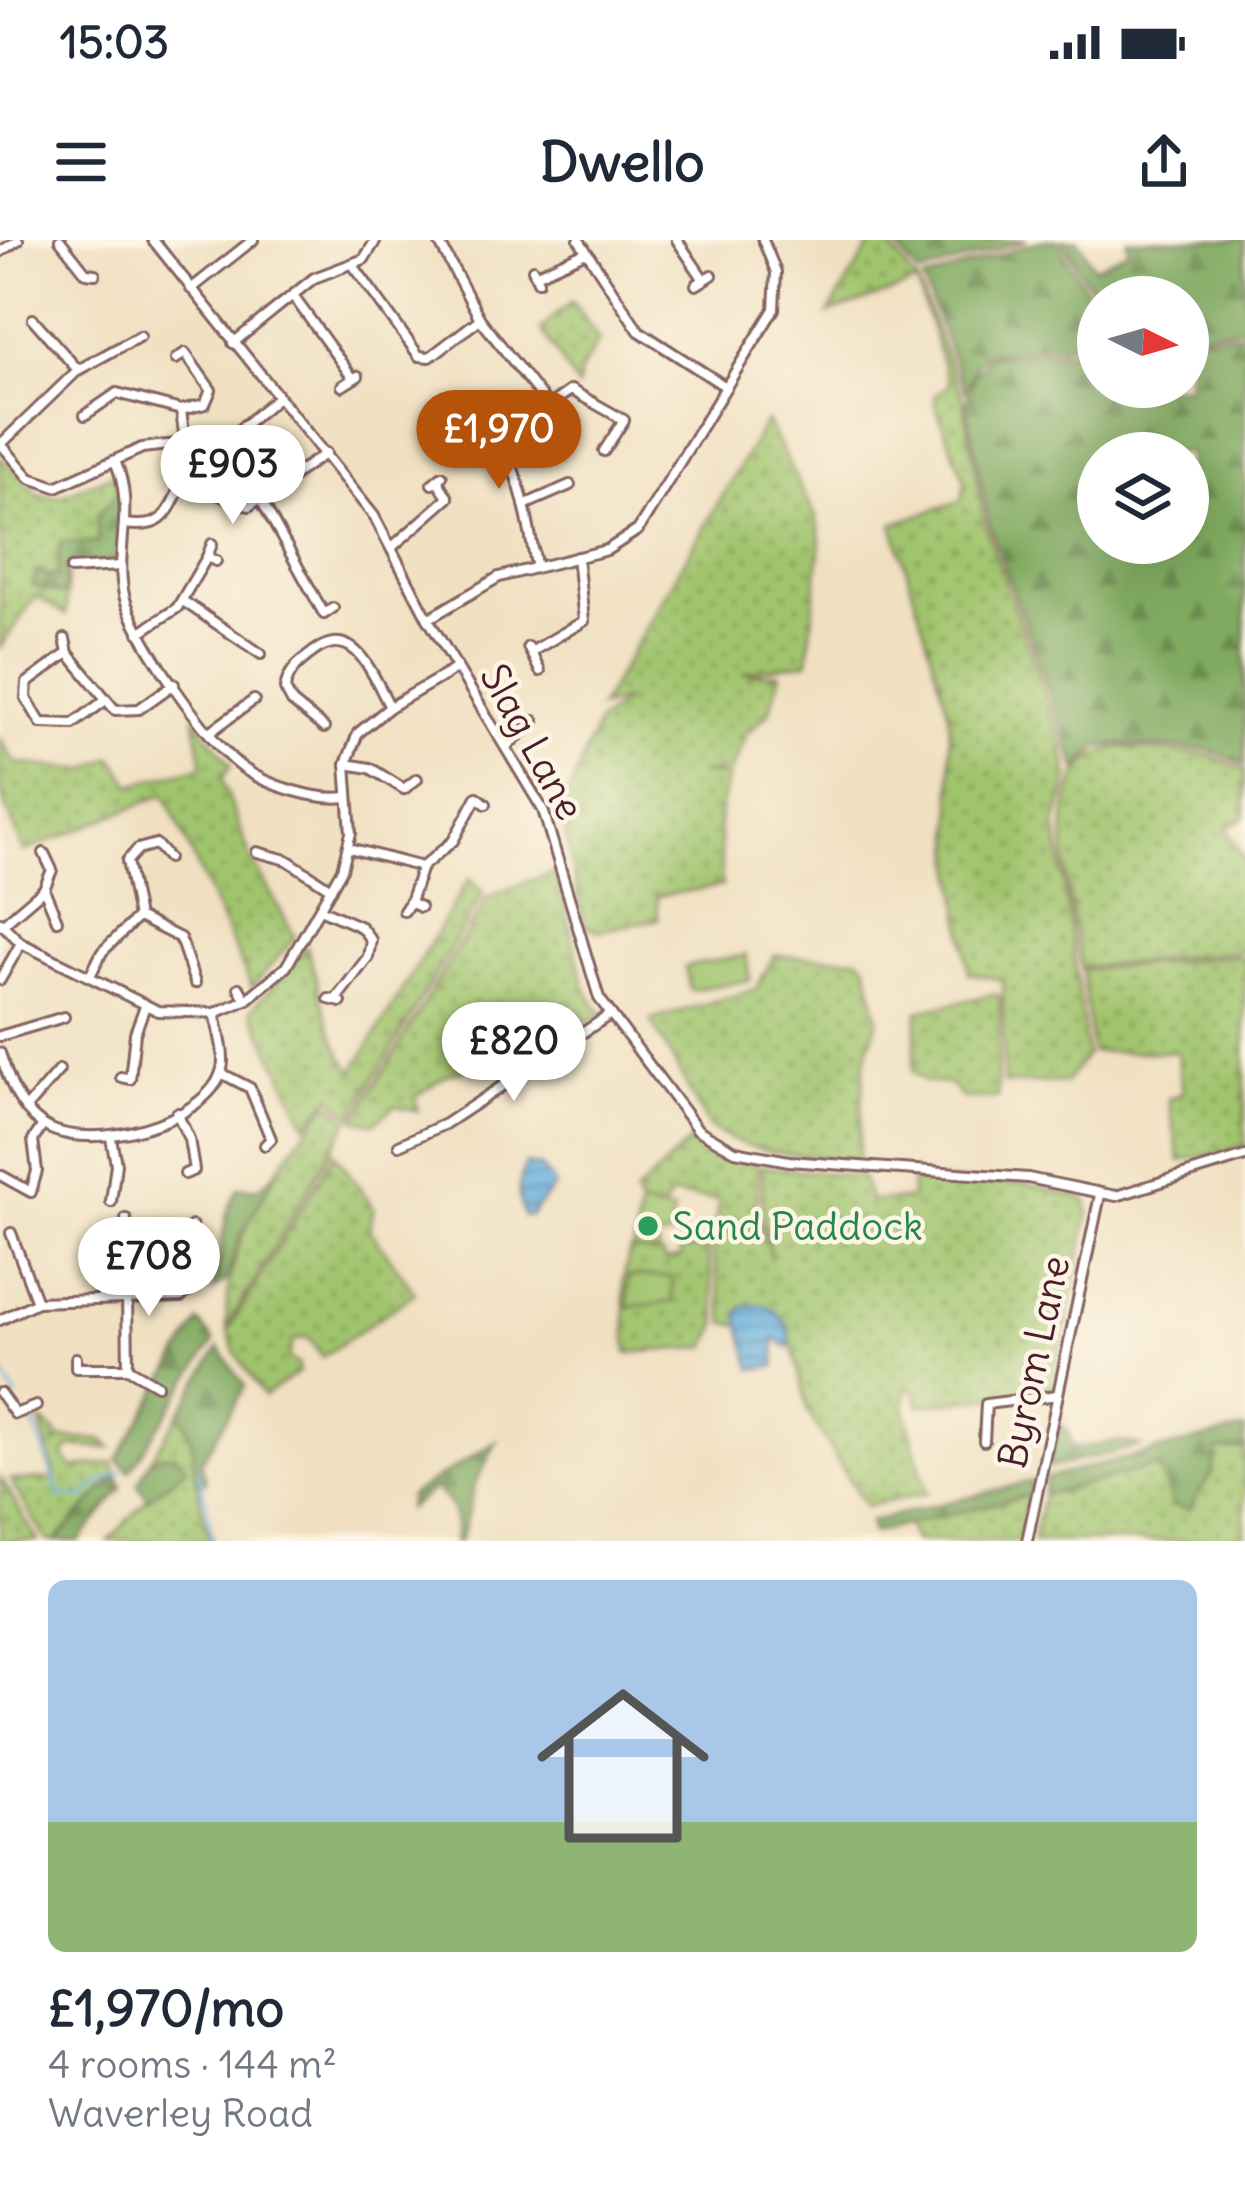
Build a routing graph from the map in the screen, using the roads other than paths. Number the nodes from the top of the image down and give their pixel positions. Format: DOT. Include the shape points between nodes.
graph roads {
  1 [pos="18,240"];
  2 [pos="61,240"];
  3 [pos="153,240"];
  4 [pos="376,240"];
  5 [pos="578,240"];
  6 [pos="677,240"];
  7 [pos="763,240"];
  8 [pos="249,241"];
  9 [pos="442,242"];
  10 [pos="0,252"];
  11 [pos="586,252"];
  12 [pos="353,265"];
  13 [pos="94,274"];
  14 [pos="536,275"];
  15 [pos="704,280"];
  16 [pos="191,290"];
  17 [pos="292,296"];
  18 [pos="480,319"];
  19 [pos="32,320"];
  20 [pos="140,336"];
  21 [pos="233,343"];
  22 [pos="180,353"];
  23 [pos="78,370"];
  24 [pos="342,386"];
  25 [pos="725,387"];
  26 [pos="277,398"];
  27 [pos="547,404"];
  28 [pos="181,410"];
  29 [pos="470,412"];
  30 [pos="85,415"];
  31 [pos="256,435"];
  32 [pos="500,440"];
  33 [pos="185,442"];
  34 [pos="0,444"];
  35 [pos="604,451"];
  36 [pos="326,453"];
  37 [pos="115,461"];
  38 [pos="296,476"];
  39 [pos="437,480"];
  40 [pos="569,485"];
  41 [pos="213,490"];
  42 [pos="175,491"];
  43 [pos="261,500"];
  44 [pos="524,505"];
  45 [pos="125,524"];
  46 [pos="212,544"];
  47 [pos="391,548"];
  48 [pos="577,557"];
  49 [pos="536,564"];
  50 [pos="120,566"];
  51 [pos="71,569"];
  52 [pos="183,601"];
  53 [pos="333,608"];
  54 [pos="428,619"];
  55 [pos="140,633"];
  56 [pos="64,639"];
  57 [pos="68,653"];
  58 [pos="256,655"];
  59 [pos="458,668"];
  60 [pos="540,671"];
  61 [pos="174,684"];
  62 [pos="254,700"];
  63 [pos="103,702"];
  64 [pos="390,707"];
  65 [pos="324,711"];
  66 [pos="534,722"];
  67 [pos="210,732"];
  68 [pos="506,747"];
  69 [pos="346,764"];
  70 [pos="417,779"];
  71 [pos="347,797"];
  72 [pos="486,804"];
  73 [pos="349,848"];
  74 [pos="44,853"];
  75 [pos="262,857"];
  76 [pos="168,858"];
  77 [pos="422,867"];
  78 [pos="44,889"];
  79 [pos="331,889"];
  80 [pos="412,907"];
  81 [pos="320,909"];
  82 [pos="138,917"];
  83 [pos="56,920"];
  84 [pos="1,923"];
  85 [pos="21,943"];
  86 [pos="91,974"];
  87 [pos="189,977"];
  88 [pos="0,980"];
  89 [pos="239,988"];
  90 [pos="246,1000"];
  91 [pos="335,1000"];
  92 [pos="145,1006"];
  93 [pos="214,1012"];
  94 [pos="611,1014"];
  95 [pos="64,1017"];
  96 [pos="0,1036"];
  97 [pos="0,1053"];
  98 [pos="59,1070"];
  99 [pos="220,1073"];
  100 [pos="130,1080"];
  101 [pos="26,1108"];
  102 [pos="176,1112"];
  103 [pos="43,1125"];
  104 [pos="111,1138"];
  105 [pos="272,1142"];
  106 [pos="399,1145"];
  107 [pos="1245,1156"];
  108 [pos="194,1171"];
  109 [pos="2,1176"];
  110 [pos="1100,1195"];
  111 [pos="111,1202"];
  112 [pos="127,1219"];
  113 [pos="192,1226"];
  114 [pos="11,1233"];
  115 [pos="192,1287"];
  116 [pos="204,1287"];
  117 [pos="127,1298"];
  118 [pos="37,1302"];
  119 [pos="0,1320"];
  120 [pos="76,1358"];
  121 [pos="128,1368"];
  122 [pos="157,1385"];
  123 [pos="0,1393"];
  124 [pos="1058,1395"];
  125 [pos="36,1406"];
  126 [pos="984,1442"];
  127 [pos="1028,1541"];
  1 -- 10 [label="street"];
  2 -- 13 [label="street"];
  3 -- 16 [label="street, Slag Lane"];
  4 -- 12 [label="street"];
  5 -- 11 [label="street"];
  6 -- 15 [label="street"];
  7 -- 25 [label="street" via="777,281 774,309"];
  8 -- 16 [label="street"];
  9 -- 18 [label="street"];
  11 -- 14 [label="street"];
  11 -- 25 [label="street" via="639,331"];
  12 -- 17 [label="street" via="314,278"];
  12 -- 18 [label="street" via="419,356 430,357"];
  16 -- 21 [label="street, Slag Lane"];
  17 -- 21 [label="street"];
  17 -- 24 [label="street" via="355,376"];
  18 -- 27 [label="street"];
  19 -- 23 [label="street"];
  20 -- 23 [label="street"];
  21 -- 26 [label="street, Slag Lane"];
  22 -- 28 [label="street" via="211,390 205,404"];
  23 -- 34 [label="street"];
  25 -- 48 [label="street" via="638,530"];
  26 -- 33 [label="street" via="229,438"];
  26 -- 36 [label="street, Slag Lane"];
  27 -- 32 [label="street"];
  27 -- 35 [label="street" via="575,390 624,420"];
  28 -- 30 [label="street" via="117,394"];
  28 -- 33 [label="street"];
  29 -- 32 [label="street"];
  31 -- 38 [label="street"];
  32 -- 44 [label="street"];
  33 -- 37 [label="street"];
  34 -- 37 [label="street" via="49,487"];
  36 -- 38 [label="street"];
  36 -- 47 [label="street, Slag Lane"];
  37 -- 45 [label="street" via="127,492"];
  38 -- 43 [label="street"];
  39 -- 47 [label="street" via="448,498"];
  40 -- 44 [label="street"];
  41 -- 43 [label="street" via="242,507"];
  42 -- 45 [label="street" via="159,523"];
  43 -- 53 [label="street" via="324,614"];
  44 -- 49 [label="street"];
  45 -- 50 [label="street"];
  46 -- 52 [label="street" via="212,559"];
  47 -- 54 [label="street, Slag Lane"];
  48 -- 49 [label="street"];
  48 -- 60 [label="street" via="584,621 530,649"];
  49 -- 54 [label="street"];
  50 -- 51 [label="street"];
  50 -- 55 [label="street"];
  52 -- 55 [label="street"];
  52 -- 58 [label="street"];
  54 -- 59 [label="street, Slag Lane"];
  55 -- 61 [label="street"];
  56 -- 57 [label="street"];
  57 -- 63 [label="street"];
  57 -- 63 [label="street" via="27,683 26,698 41,722 73,724"];
  59 -- 64 [label="street"];
  59 -- 68 [label="street, Slag Lane"];
  61 -- 63 [label="street" via="134,710"];
  61 -- 67 [label="street"];
  62 -- 67 [label="street"];
  64 -- 65 [label="street" via="356,648 332,640 285,683 288,698 321,726"];
  64 -- 69 [label="street" via="358,733"];
  66 -- 68 [label="street"];
  67 -- 71 [label="street" via="250,772"];
  68 -- 94 [label="street, Slag Lane" via="548,819 588,973"];
  69 -- 70 [label="street" via="370,768 402,793"];
  69 -- 71 [label="street"];
  71 -- 73 [label="street"];
  72 -- 77 [label="street" via="478,794 453,841"];
  73 -- 77 [label="street"];
  73 -- 79 [label="street"];
  74 -- 78 [label="street" via="52,870"];
  75 -- 79 [label="street" via="287,860"];
  76 -- 82 [label="street" via="166,843 138,849 127,861"];
  77 -- 80 [label="street"];
  78 -- 83 [label="street"];
  78 -- 84 [label="street"];
  79 -- 81 [label="street"];
  81 -- 90 [label="street" via="286,967"];
  81 -- 91 [label="street" via="361,927 372,945"];
  82 -- 86 [label="street"];
  82 -- 87 [label="street" via="180,938"];
  84 -- 85 [label="street"];
  85 -- 86 [label="street"];
  85 -- 88 [label="street"];
  86 -- 92 [label="street"];
  89 -- 90 [label="street"];
  90 -- 93 [label="street"];
  92 -- 93 [label="street"];
  92 -- 100 [label="street"];
  93 -- 99 [label="street"];
  94 -- 106 [label="street" via="445,1124"];
  94 -- 110 [label="street, Slag Lane" via="698,1130 735,1150 833,1167 1028,1178"];
  95 -- 96 [label="street"];
  97 -- 101 [label="street"];
  98 -- 101 [label="street"];
  99 -- 102 [label="street" via="200,1102"];
  99 -- 105 [label="street" via="250,1088"];
  101 -- 103 [label="street"];
  102 -- 104 [label="street"];
  102 -- 108 [label="street"];
  103 -- 104 [label="street"];
  103 -- 109 [label="street" via="33,1140 32,1192"];
  104 -- 111 [label="street" via="118,1189"];
  107 -- 110 [label="street, Slag Lane"];
  110 -- 124 [label="street, Byrom Lane"];
  112 -- 117 [label="street"];
  113 -- 115 [label="street"];
  114 -- 118 [label="street"];
  115 -- 116 [label="street"];
  115 -- 117 [label="street" via="181,1297"];
  117 -- 118 [label="street"];
  117 -- 121 [label="street"];
  118 -- 119 [label="street"];
  120 -- 121 [label="street" via="76,1368"];
  121 -- 122 [label="street"];
  123 -- 125 [label="street" via="15,1414"];
  124 -- 126 [label="street" via="986,1404"];
  124 -- 127 [label="street, Byrom Lane"];
}
